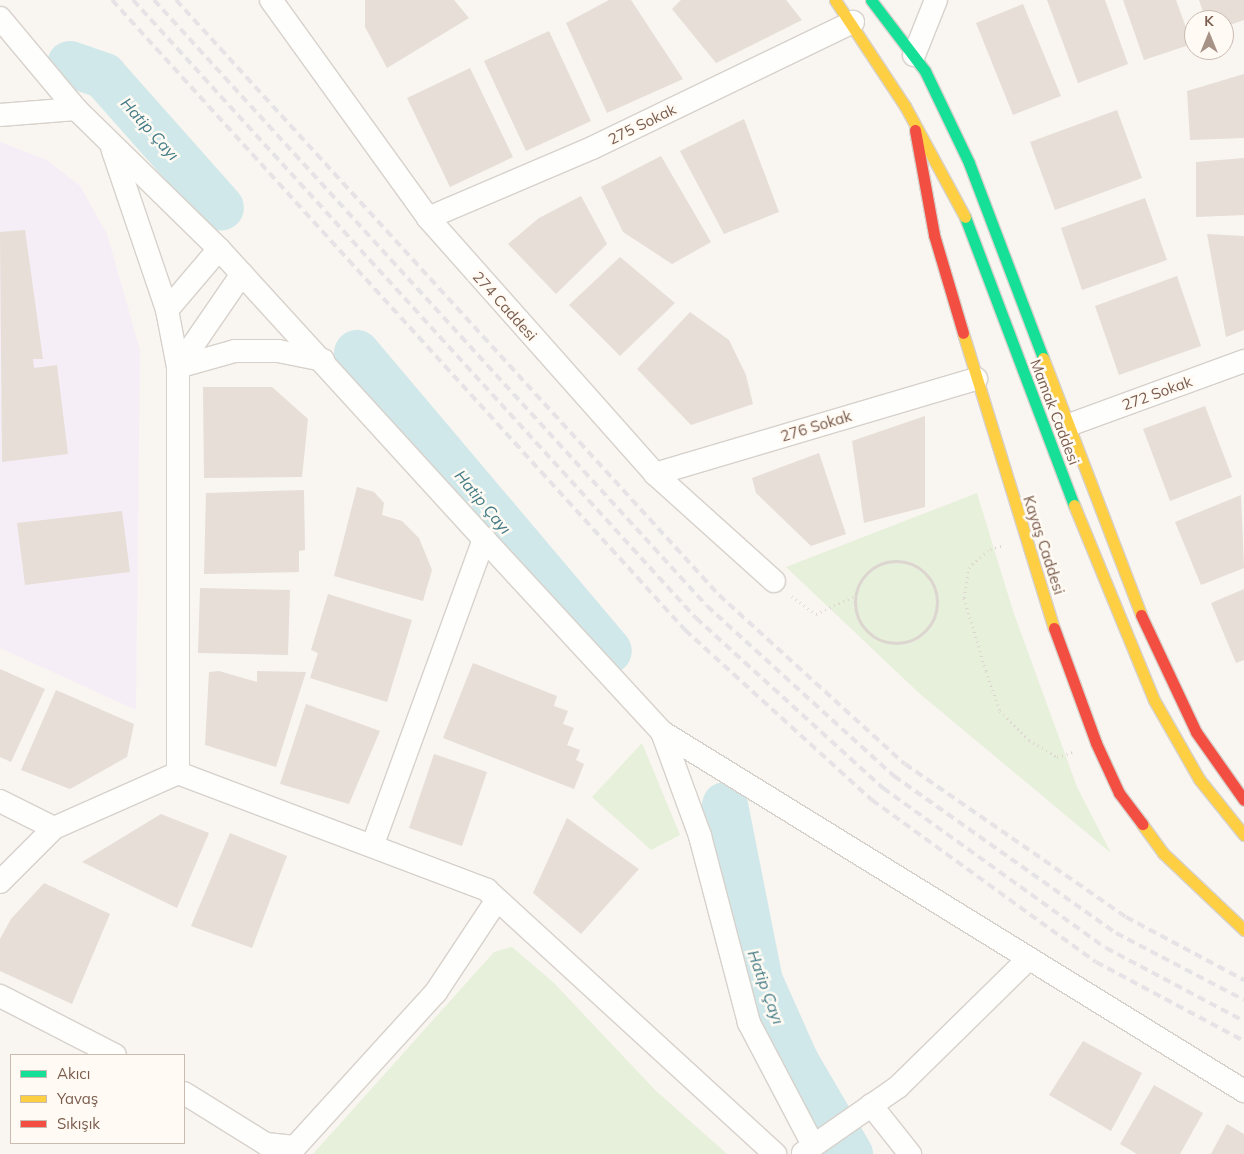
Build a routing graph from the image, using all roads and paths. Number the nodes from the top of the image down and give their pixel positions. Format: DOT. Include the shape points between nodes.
graph roads {
  1 [pos="834,0"];
  2 [pos="871,0"];
  3 [pos="936,0"];
  4 [pos="275,1"];
  5 [pos="0,18"];
  6 [pos="852,22"];
  7 [pos="897,65"];
  8 [pos="76,109"];
  9 [pos="927,113"];
  10 [pos="0,115"];
  11 [pos="111,144"];
  12 [pos="428,218"];
  13 [pos="219,249"];
  14 [pos="242,274"];
  15 [pos="167,310"];
  16 [pos="323,360"];
  17 [pos="1244,361"];
  18 [pos="178,368"];
  19 [pos="976,378"];
  20 [pos="1069,425"];
  21 [pos="655,474"];
  22 [pos="484,539"];
  23 [pos="1026,540"];
  24 [pos="774,581"];
  25 [pos="855,596"];
  26 [pos="662,732"];
  27 [pos="1096,743"];
  28 [pos="178,773"];
  29 [pos="1244,800"];
  30 [pos="0,801"];
  31 [pos="54,828"];
  32 [pos="1244,835"];
  33 [pos="374,844"];
  34 [pos="0,882"];
  35 [pos="497,900"];
  36 [pos="1244,930"];
  37 [pos="1026,961"];
  38 [pos="0,996"];
  39 [pos="112,1054"];
  40 [pos="1244,1091"];
  41 [pos="185,1094"];
  42 [pos="863,1110"];
  43 [pos="813,1144"];
  44 [pos="775,1154"];
  45 [pos="910,1154"];
  1 -- 6 [label="main road, Mamak Caddesi"];
  2 -- 7 [label="main road, Mamak Caddesi"];
  3 -- 7 [label="street"];
  4 -- 12 [label="street, 274 Caddesi"];
  5 -- 8 [label="street"];
  6 -- 7 [label="main road, Mamak Caddesi"];
  6 -- 12 [label="street, 275 Sokak" via="592,148"];
  7 -- 9 [label="main road, Mamak Caddesi"];
  7 -- 9 [label="main road, Mamak Caddesi"];
  8 -- 10 [label="street"];
  8 -- 11 [label="street"];
  9 -- 19 [label="main road, Kayaş Caddesi" via="934,235"];
  9 -- 20 [label="main road, Mamak Caddesi" via="976,180"];
  9 -- 32 [label="main road, Mamak Caddesi" via="1080,522 1154,700 1199,779"];
  11 -- 13 [label="street"];
  11 -- 15 [label="street"];
  12 -- 21 [label="street, 274 Caddesi"];
  13 -- 14 [label="street"];
  13 -- 15 [label="street"];
  14 -- 16 [label="street"];
  14 -- 18 [label="street"];
  15 -- 18 [label="street"];
  16 -- 18 [label="street" via="278,351 235,350"];
  16 -- 22 [label="street"];
  17 -- 20 [label="street, 272 Sokak"];
  18 -- 28 [label="street"];
  19 -- 21 [label="street, 276 Sokak"];
  19 -- 23 [label="main road, Kayaş Caddesi"];
  20 -- 29 [label="main road, Mamak Caddesi" via="1175,692 1220,771"];
  21 -- 24 [label="street, 274 Caddesi"];
  22 -- 26 [label="street"];
  22 -- 33 [label="street"];
  23 -- 27 [label="main road, Kayaş Caddesi"];
  23 -- 27 [label="path" via="988,550 969,567 964,598 986,671 1000,711 1029,740 1057,757"];
  24 -- 25 [label="path" via="816,614"];
  25 -- 25 [label="path" via="859,584 878,565 905,562 928,576 935,594 935,614 919,636 887,641 860,622"];
  26 -- 37 [label="street"];
  26 -- 43 [label="street" via="700,836 749,1023"];
  27 -- 36 [label="main road, Kayaş Caddesi" via="1119,793 1163,853"];
  28 -- 31 [label="street"];
  28 -- 33 [label="street"];
  30 -- 31 [label="street"];
  31 -- 34 [label="street"];
  33 -- 35 [label="street" via="487,890"];
  35 -- 41 [label="street" via="436,992 295,1147 266,1144"];
  35 -- 44 [label="street"];
  37 -- 40 [label="street"];
  37 -- 42 [label="street" via="898,1087"];
  38 -- 39 [label="street"];
  42 -- 43 [label="street"];
  42 -- 45 [label="street"];
}
